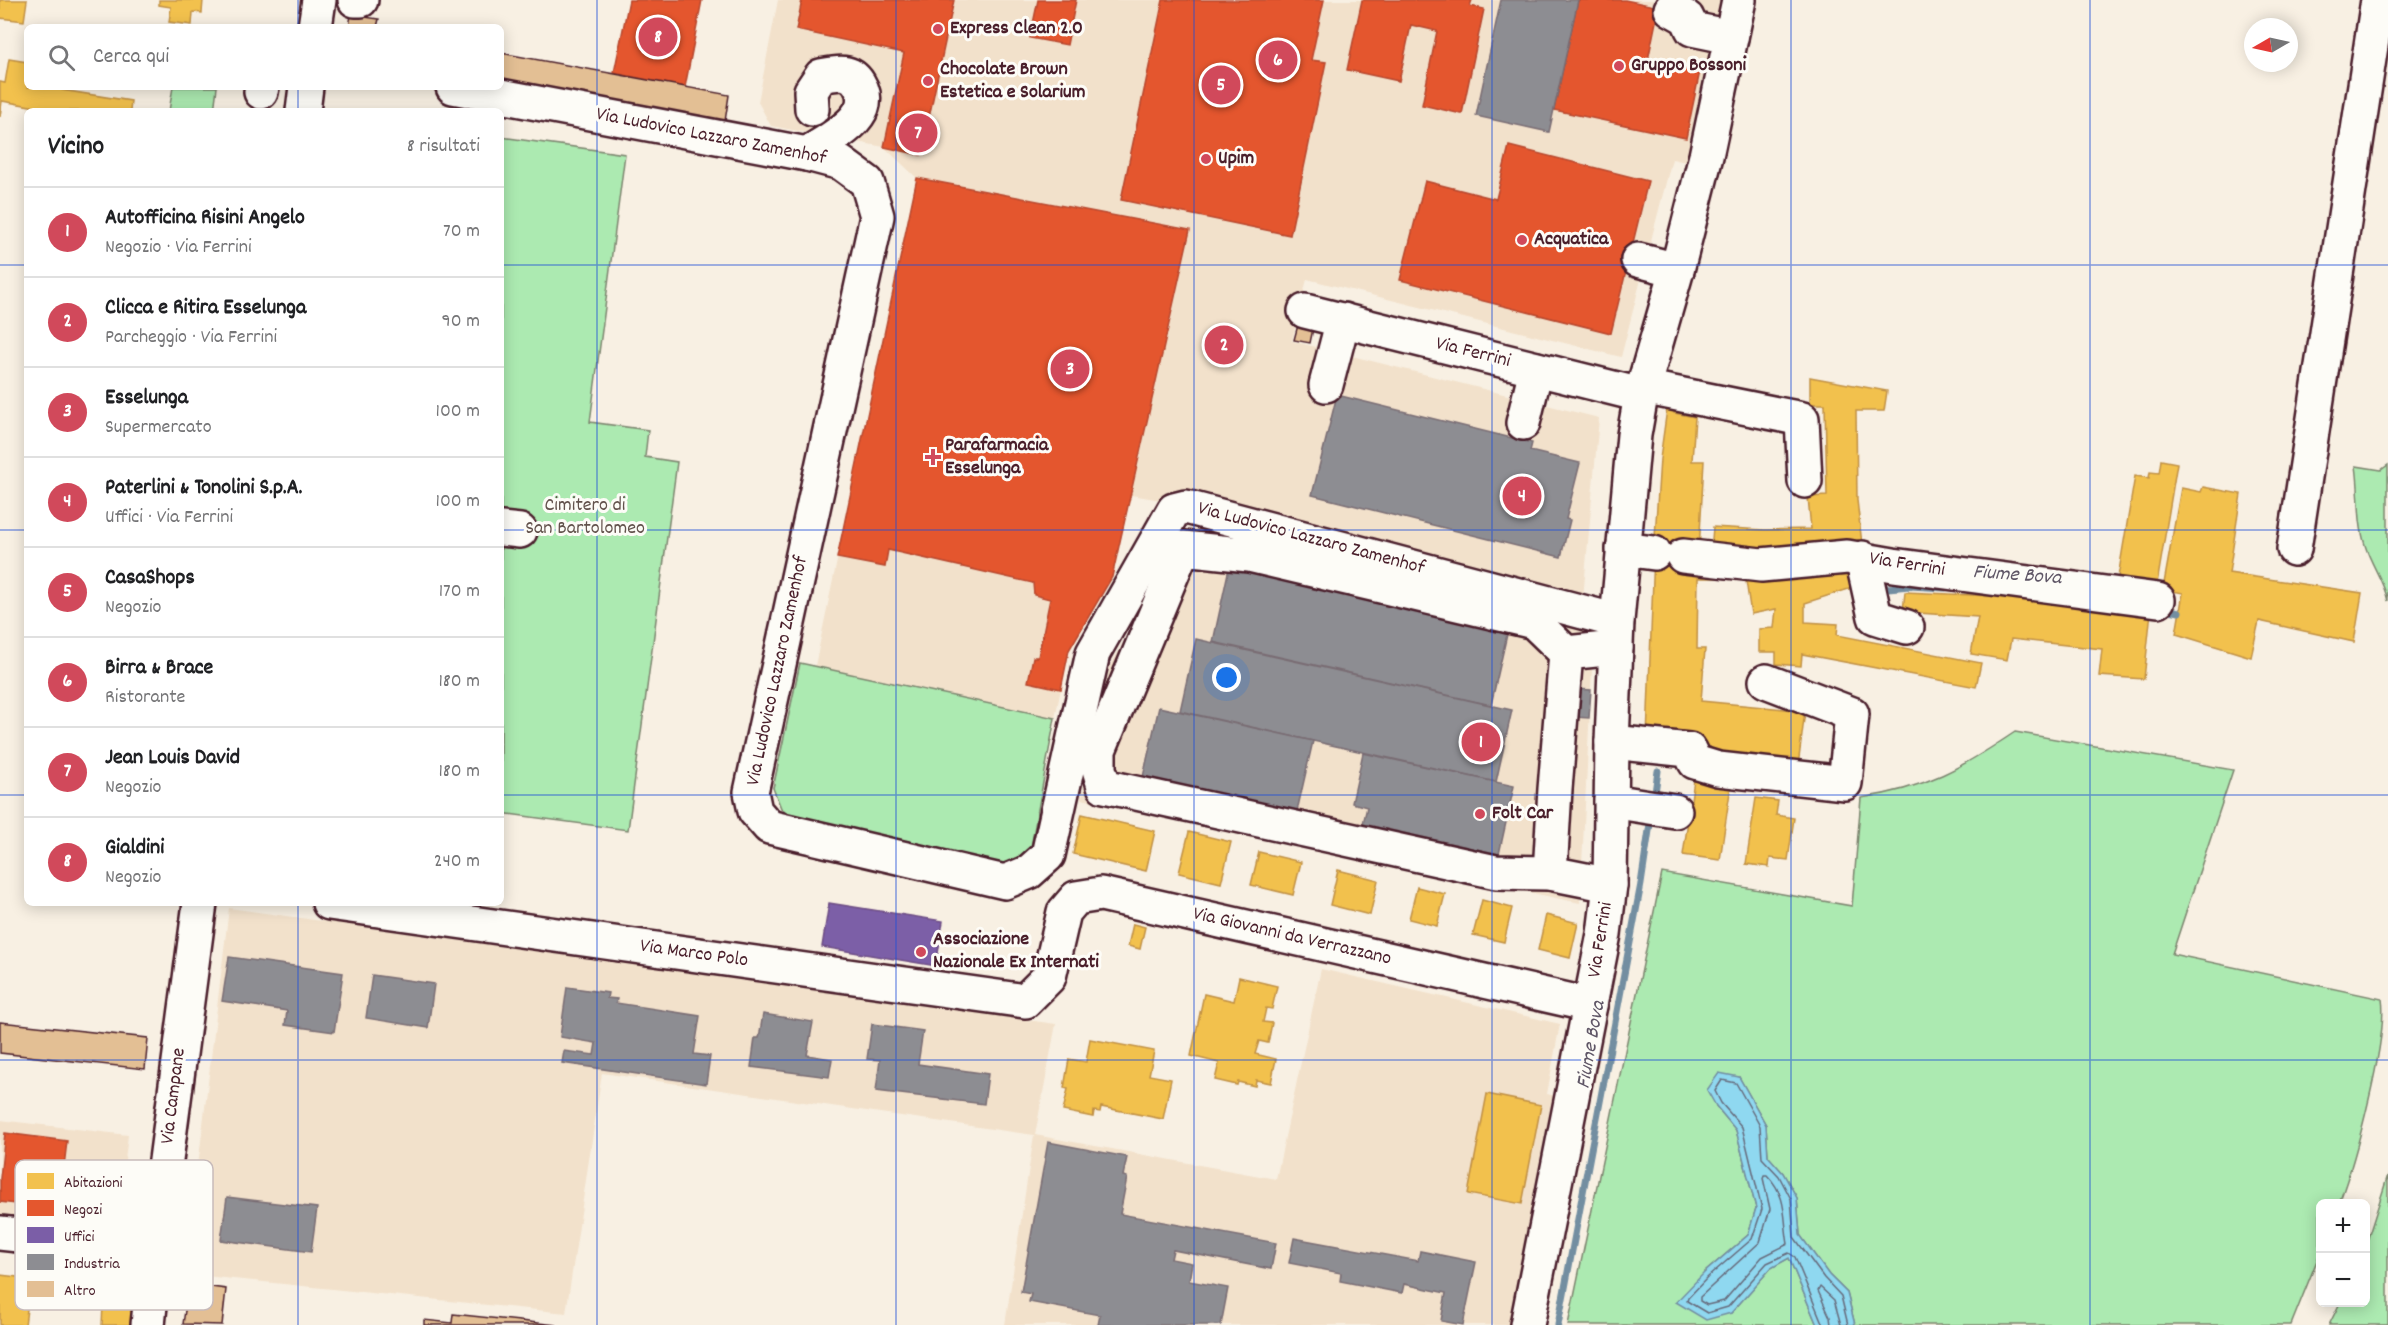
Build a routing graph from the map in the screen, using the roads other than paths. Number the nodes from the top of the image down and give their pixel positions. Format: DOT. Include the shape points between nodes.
graph roads {
  1 [pos="319,0"];
  2 [pos="1739,0"];
  3 [pos="2378,0"];
  4 [pos="1671,9"];
  5 [pos="315,24"];
  6 [pos="1731,37"];
  7 [pos="306,90"];
  8 [pos="469,90"];
  9 [pos="303,108"];
  10 [pos="812,109"];
  11 [pos="807,154"];
  12 [pos="1638,260"];
  13 [pos="1677,270"];
  14 [pos="1305,311"];
  15 [pos="1343,320"];
  16 [pos="1536,369"];
  17 [pos="1326,385"];
  18 [pos="1642,391"];
  19 [pos="1523,423"];
  20 [pos="1805,481"];
  21 [pos="2294,549"];
  22 [pos="1654,553"];
  23 [pos="1866,579"];
  24 [pos="2144,598"];
  25 [pos="1907,627"];
  26 [pos="1616,634"];
  27 [pos="1566,654"];
  28 [pos="1766,681"];
  29 [pos="1612,742"];
  30 [pos="1611,801"];
  31 [pos="1660,809"];
  32 [pos="1550,873"];
  33 [pos="1610,885"];
  34 [pos="200,906"];
  35 [pos="350,906"];
  36 [pos="1049,977"];
  37 [pos="1590,1005"];
  38 [pos="166,1160"];
  39 [pos="0,1233"];
  40 [pos="15,1235"];
  41 [pos="150,1310"];
  42 [pos="148,1325"];
  43 [pos="1527,1325"];
  1 -- 5 [label="street"];
  2 -- 6 [label="street, Via Ferrini"];
  3 -- 21 [label="street"];
  4 -- 6 [label="street" via="1687,18 1692,29"];
  6 -- 13 [label="street, Via Ferrini" via="1706,156 1699,234"];
  7 -- 9 [label="street"];
  8 -- 11 [label="street, Via Ludovico Lazzaro Zamenhof"];
  10 -- 11 [label="street" via="811,91 821,76 842,72 855,77 864,92 863,109 850,124"];
  11 -- 26 [label="street, Via Ludovico Lazzaro Zamenhof" via="841,162 867,182 878,216 859,245 752,792 755,811 769,827 1005,882 1029,872 1048,855 1093,653 1174,510 1186,507"];
  12 -- 13 [label="street"];
  13 -- 18 [label="street, Via Ferrini"];
  14 -- 15 [label="street, Via Ferrini"];
  15 -- 16 [label="street, Via Ferrini"];
  15 -- 17 [label="street"];
  16 -- 18 [label="street, Via Ferrini"];
  16 -- 19 [label="street"];
  18 -- 20 [label="street" via="1802,419"];
  18 -- 22 [label="street, Via Ferrini" via="1634,435"];
  22 -- 23 [label="street, Via Ferrini" via="1761,565 1823,558"];
  22 -- 26 [label="street, Via Ferrini"];
  23 -- 24 [label="street, Via Ferrini" via="1893,565"];
  23 -- 25 [label="street" via="1875,617"];
  26 -- 27 [label="street"];
  26 -- 29 [label="street, Via Ferrini"];
  27 -- 32 [label="street"];
  27 -- 32 [label="street" via="1534,622 1250,555 1183,548 1099,750 1104,786 1497,872"];
  28 -- 29 [label="street" via="1852,714 1845,783 1718,769 1695,762 1689,750"];
  29 -- 30 [label="street, Via Ferrini"];
  30 -- 31 [label="street"];
  30 -- 33 [label="street, Via Ferrini"];
  32 -- 33 [label="street"];
  33 -- 37 [label="street, Via Ferrini"];
  34 -- 38 [label="street, Via Campane"];
  35 -- 36 [label="street, Via Marco Polo" via="1025,1001"];
  36 -- 37 [label="street, Via Giovanni da Verrazzano" via="1064,912 1076,898 1101,894"];
  37 -- 43 [label="street, Via Ferrini"];
  39 -- 40 [label="street"];
  41 -- 42 [label="street, Via Campane"];
}
